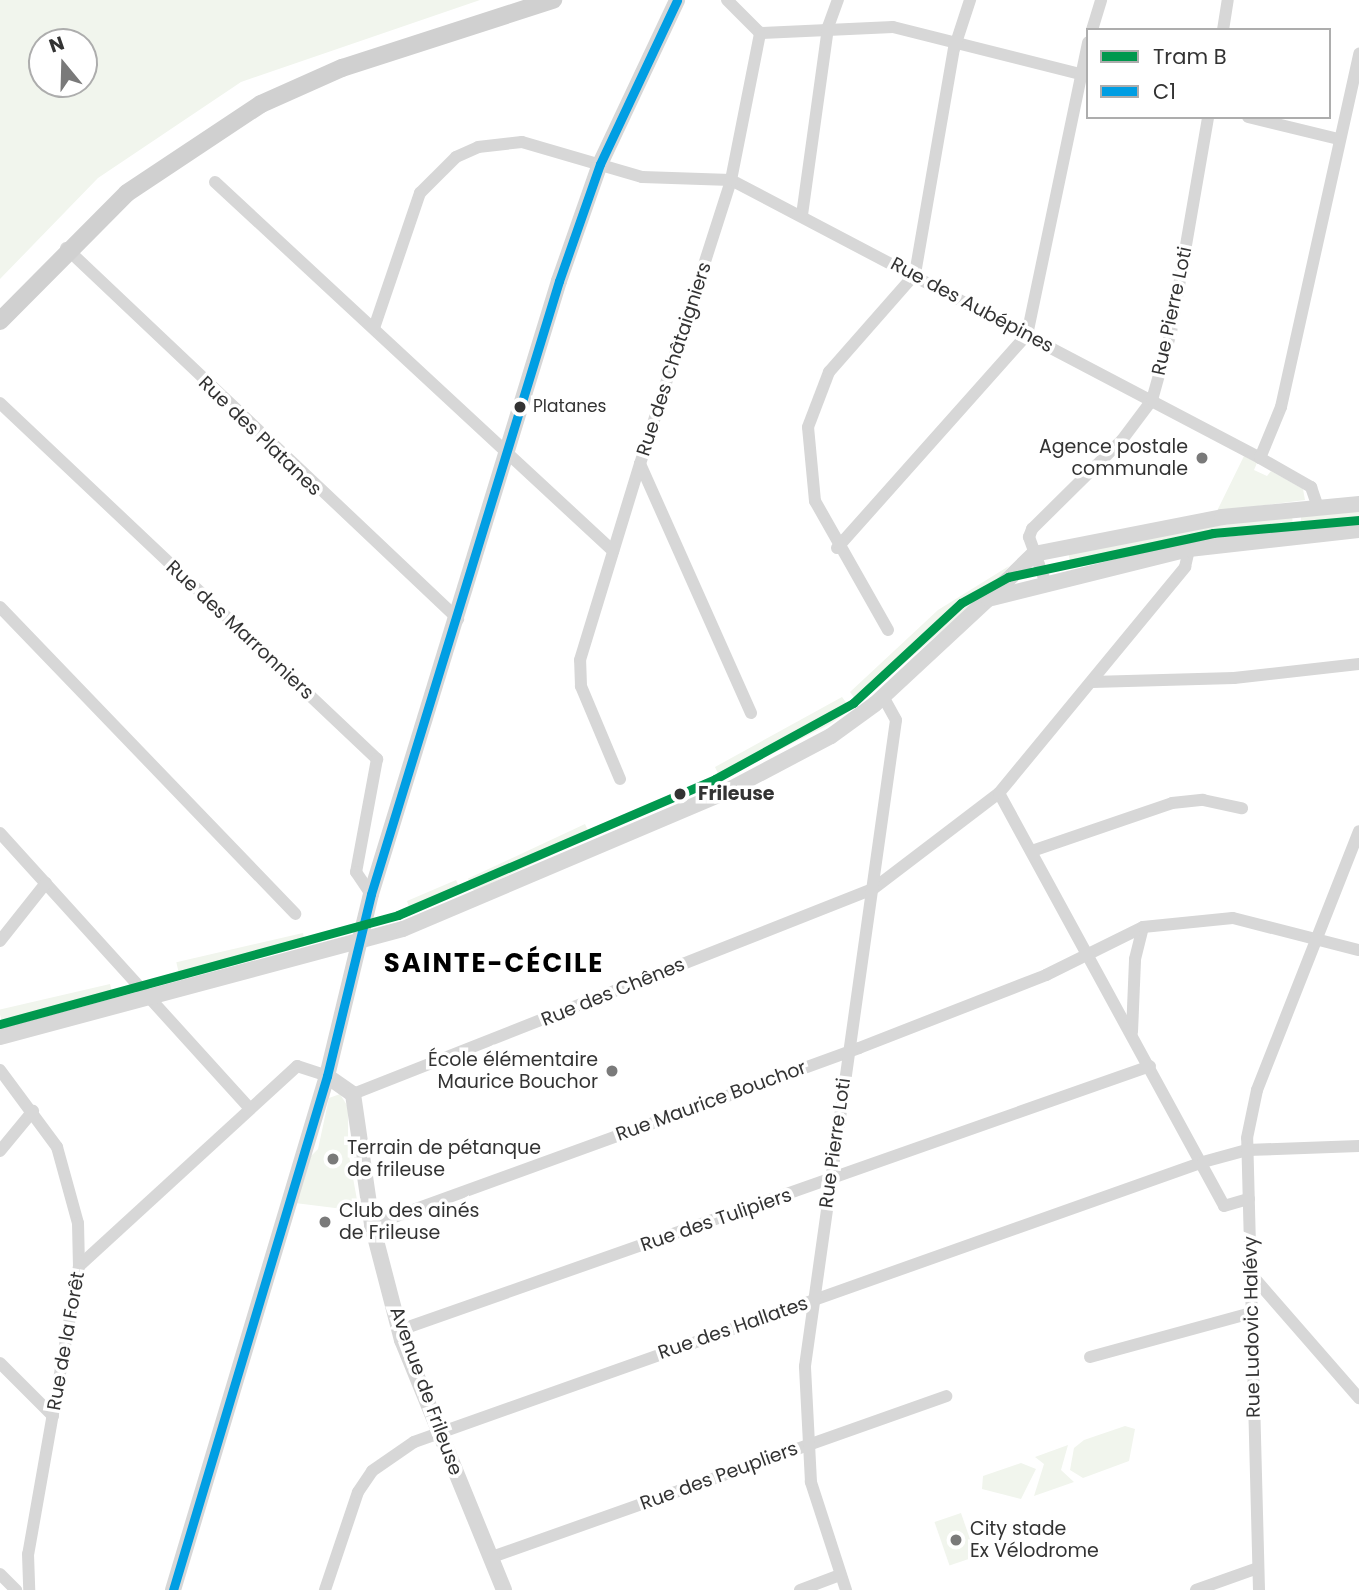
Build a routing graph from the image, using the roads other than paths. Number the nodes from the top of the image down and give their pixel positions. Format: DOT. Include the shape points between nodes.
graph roads {
  1 [pos="553,0"];
  2 [pos="677,0"];
  3 [pos="727,0"];
  4 [pos="838,0"];
  5 [pos="970,0"];
  6 [pos="1101,0"];
  7 [pos="1228,0"];
  8 [pos="828,27"];
  9 [pos="1092,28"];
  10 [pos="1223,28"];
  11 [pos="760,33"];
  12 [pos="956,39"];
  13 [pos="1359,54"];
  14 [pos="1086,55"];
  15 [pos="1083,75"];
  16 [pos="1208,119"];
  17 [pos="1256,119"];
  18 [pos="1338,139"];
  19 [pos="600,164"];
  20 [pos="731,180"];
  21 [pos="215,182"];
  22 [pos="802,215"];
  23 [pos="66,248"];
  24 [pos="915,274"];
  25 [pos="0,321"];
  26 [pos="374,328"];
  27 [pos="1027,334"];
  28 [pos="1152,400"];
  29 [pos="0,403"];
  30 [pos="507,453"];
  31 [pos="1260,457"];
  32 [pos="640,464"];
  33 [pos="1359,504"];
  34 [pos="1318,507"];
  35 [pos="1359,530"];
  36 [pos="836,548"];
  37 [pos="1189,549"];
  38 [pos="613,551"];
  39 [pos="1034,554"];
  40 [pos="1045,581"];
  41 [pos="988,599"];
  42 [pos="0,607"];
  43 [pos="458,619"];
  44 [pos="888,630"];
  45 [pos="1359,664"];
  46 [pos="1092,682"];
  47 [pos="883,696"];
  48 [pos="751,713"];
  49 [pos="620,779"];
  50 [pos="999,793"];
  51 [pos="1242,808"];
  52 [pos="1359,831"];
  53 [pos="0,833"];
  54 [pos="1032,851"];
  55 [pos="46,883"];
  56 [pos="873,889"];
  57 [pos="371,894"];
  58 [pos="295,914"];
  59 [pos="1143,927"];
  60 [pos="1316,938"];
  61 [pos="0,941"];
  62 [pos="360,941"];
  63 [pos="1359,950"];
  64 [pos="1087,955"];
  65 [pos="150,996"];
  66 [pos="1132,1032"];
  67 [pos="0,1037"];
  68 [pos="848,1051"];
  69 [pos="1150,1066"];
  70 [pos="0,1070"];
  71 [pos="327,1076"];
  72 [pos="353,1094"];
  73 [pos="250,1109"];
  74 [pos="33,1111"];
  75 [pos="1359,1146"];
  76 [pos="1247,1150"];
  77 [pos="0,1151"];
  78 [pos="1203,1162"];
  79 [pos="831,1179"];
  80 [pos="1249,1199"];
  81 [pos="372,1225"];
  82 [pos="79,1266"];
  83 [pos="1256,1280"];
  84 [pos="813,1300"];
  85 [pos="1251,1313"];
  86 [pos="400,1330"];
  87 [pos="1090,1357"];
  88 [pos="0,1363"];
  89 [pos="946,1396"];
  90 [pos="1359,1398"];
  91 [pos="53,1416"];
  92 [pos="438,1433"];
  93 [pos="807,1445"];
  94 [pos="492,1557"];
  95 [pos="1255,1569"];
  96 [pos="0,1574"];
  97 [pos="840,1576"];
  98 [pos="16,1590"];
  99 [pos="29,1590"];
  100 [pos="173,1590"];
  101 [pos="324,1590"];
  102 [pos="504,1590"];
  103 [pos="800,1590"];
  104 [pos="846,1590"];
  105 [pos="1196,1590"];
  106 [pos="1259,1590"];
  1 -- 23 [label="main road" via="342,68 261,104 174,156"];
  2 -- 19 [label="street"];
  3 -- 11 [label="street"];
  4 -- 8 [label="street"];
  5 -- 12 [label="street"];
  6 -- 9 [label="street"];
  7 -- 10 [label="street"];
  8 -- 11 [label="street"];
  8 -- 12 [label="street" via="893,27"];
  8 -- 22 [label="street"];
  11 -- 20 [label="street, Rue des Châtaigniers"];
  12 -- 15 [label="street"];
  12 -- 24 [label="street"];
  13 -- 18 [label="street"];
  14 -- 15 [label="street"];
  15 -- 27 [label="street"];
  16 -- 28 [label="street, Rue Pierre Loti" via="1171,332"];
  17 -- 18 [label="street"];
  18 -- 31 [label="street" via="1281,407"];
  19 -- 20 [label="street, Rue des Aubépines" via="681,182"];
  19 -- 26 [label="street, Rue des Aubépines" via="522,142 456,157 432,176 405,224"];
  19 -- 30 [label="street"];
  20 -- 22 [label="street, Rue des Aubépines"];
  20 -- 32 [label="street, Rue des Châtaigniers"];
  21 -- 26 [label="street"];
  22 -- 24 [label="street, Rue des Aubépines"];
  23 -- 25 [label="main road"];
  23 -- 43 [label="street, Rue des Platanes"];
  24 -- 27 [label="street, Rue des Aubépines"];
  24 -- 36 [label="street" via="829,372 813,402 807,462 815,501"];
  26 -- 30 [label="street"];
  27 -- 28 [label="street, Rue des Aubépines"];
  27 -- 36 [label="street"];
  28 -- 31 [label="street, Rue des Aubépines"];
  28 -- 39 [label="street, Rue Pierre Loti" via="1122,440 1032,528"];
  29 -- 57 [label="street, Rue des Marronniers" via="377,759 356,872"];
  30 -- 38 [label="street"];
  30 -- 43 [label="street"];
  31 -- 34 [label="street, Rue des Aubépines" via="1311,487"];
  32 -- 38 [label="street"];
  32 -- 48 [label="street, Rue des Châtaigniers"];
  33 -- 34 [label="street"];
  34 -- 39 [label="street" via="1210,519"];
  35 -- 37 [label="street"];
  36 -- 44 [label="street"];
  37 -- 40 [label="street"];
  37 -- 46 [label="street, Rue des Chênes" via="1185,567"];
  38 -- 49 [label="street" via="580,660 581,686"];
  39 -- 40 [label="street, Rue Pierre Loti"];
  39 -- 41 [label="street"];
  40 -- 41 [label="street"];
  41 -- 47 [label="street"];
  42 -- 58 [label="street"];
  43 -- 57 [label="street"];
  45 -- 46 [label="street" via="1234,678"];
  46 -- 50 [label="street, Rue des Chênes"];
  47 -- 56 [label="street, Rue Pierre Loti" via="896,720"];
  47 -- 62 [label="street" via="831,736 732,789 461,906"];
  50 -- 54 [label="street"];
  50 -- 56 [label="street, Rue des Chênes"];
  51 -- 54 [label="street" via="1203,800 1172,803"];
  52 -- 60 [label="street, Rue Ludovic Halévy"];
  53 -- 55 [label="street"];
  54 -- 64 [label="street"];
  55 -- 61 [label="street"];
  55 -- 65 [label="street"];
  56 -- 68 [label="street, Rue Pierre Loti"];
  56 -- 72 [label="street, Rue des Chênes"];
  57 -- 62 [label="street"];
  59 -- 60 [label="street" via="1233,918"];
  59 -- 64 [label="street, Rue Maurice Bouchor"];
  59 -- 66 [label="street"];
  60 -- 63 [label="street"];
  60 -- 76 [label="street, Rue Ludovic Halévy" via="1257,1090"];
  62 -- 65 [label="street"];
  62 -- 71 [label="street"];
  64 -- 66 [label="street"];
  64 -- 68 [label="street, Rue Maurice Bouchor"];
  65 -- 67 [label="street"];
  65 -- 73 [label="street"];
  66 -- 69 [label="street"];
  68 -- 79 [label="street, Rue Pierre Loti"];
  68 -- 81 [label="street, Rue Maurice Bouchor"];
  69 -- 78 [label="street"];
  69 -- 79 [label="street, Rue des Tulipiers"];
  70 -- 74 [label="street, Rue de la Forêt"];
  71 -- 72 [label="street"];
  71 -- 73 [label="street" via="297,1066"];
  71 -- 100 [label="street"];
  72 -- 81 [label="street, Avenue de Frileuse"];
  73 -- 82 [label="street"];
  74 -- 77 [label="street"];
  74 -- 82 [label="street, Rue de la Forêt" via="71,1181"];
  75 -- 76 [label="street, Rue des Hallates"];
  76 -- 78 [label="street, Rue des Hallates"];
  76 -- 80 [label="street, Rue Ludovic Halévy"];
  78 -- 80 [label="street" via="1224,1206"];
  78 -- 84 [label="street, Rue des Hallates"];
  79 -- 84 [label="street, Rue Pierre Loti"];
  79 -- 86 [label="street, Rue des Tulipiers"];
  80 -- 83 [label="street, Rue Ludovic Halévy"];
  81 -- 86 [label="street, Avenue de Frileuse"];
  82 -- 91 [label="street, Rue de la Forêt"];
  83 -- 85 [label="street, Rue Ludovic Halévy"];
  83 -- 90 [label="street"];
  84 -- 92 [label="street, Rue des Hallates"];
  84 -- 93 [label="street, Rue Pierre Loti" via="805,1366"];
  85 -- 87 [label="street"];
  85 -- 95 [label="street, Rue Ludovic Halévy"];
  86 -- 92 [label="street, Avenue de Frileuse"];
  88 -- 91 [label="street"];
  89 -- 93 [label="street, Rue des Peupliers"];
  91 -- 99 [label="street, Rue de la Forêt" via="28,1554"];
  92 -- 94 [label="street, Avenue de Frileuse"];
  92 -- 101 [label="street, Rue des Hallates" via="395,1451 372,1471 358,1492"];
  93 -- 94 [label="street, Rue des Peupliers"];
  93 -- 97 [label="street, Rue Pierre Loti" via="819,1518"];
  94 -- 102 [label="street, Avenue de Frileuse"];
  95 -- 105 [label="street"];
  95 -- 106 [label="street, Rue Ludovic Halévy"];
  96 -- 98 [label="street"];
  97 -- 103 [label="street"];
  97 -- 104 [label="street, Rue Pierre Loti"];
}
